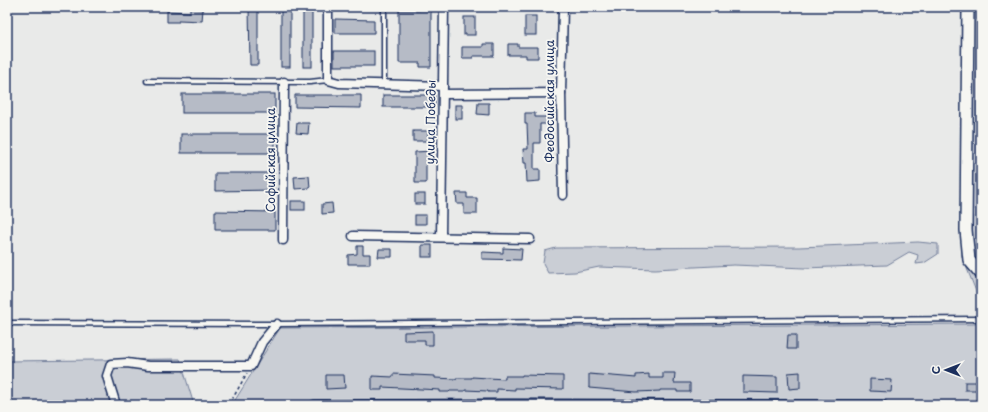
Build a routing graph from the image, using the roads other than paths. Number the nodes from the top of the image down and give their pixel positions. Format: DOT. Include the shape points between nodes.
graph roads {
  1 [pos="328,7"];
  2 [pos="384,7"];
  3 [pos="444,7"];
  4 [pos="563,7"];
  5 [pos="968,7"];
  6 [pos="328,80"];
  7 [pos="147,81"];
  8 [pos="284,82"];
  9 [pos="384,85"];
  10 [pos="443,90"];
  11 [pos="561,94"];
  12 [pos="563,195"];
  13 [pos="353,236"];
  14 [pos="441,238"];
  15 [pos="530,239"];
  16 [pos="283,240"];
  17 [pos="981,274"];
  18 [pos="981,319"];
  19 [pos="7,323"];
  20 [pos="278,324"];
  21 [pos="506,404"];
  22 [pos="620,404"];
  23 [pos="730,404"];
  24 [pos="116,405"];
  25 [pos="314,405"];
  26 [pos="843,405"];
  27 [pos="883,405"];
  1 -- 6 [label="street"];
  2 -- 9 [label="lane"];
  3 -- 10 [label="street, улица Победы"];
  4 -- 11 [label="street, Феодосийская улица"];
  5 -- 17 [label="street" via="966,230 969,260"];
  6 -- 8 [label="lane"];
  6 -- 9 [label="street" via="339,84"];
  7 -- 8 [label="lane"];
  8 -- 16 [label="street, Софийская улица"];
  9 -- 10 [label="street"];
  10 -- 11 [label="street"];
  10 -- 14 [label="street, улица Победы"];
  11 -- 12 [label="street, Феодосийская улица"];
  13 -- 14 [label="street"];
  14 -- 15 [label="street"];
  18 -- 20 [label="lane"];
  19 -- 20 [label="lane"];
  20 -- 24 [label="street" via="262,342 251,366 111,364 106,376"];
  21 -- 22 [label="street"];
  21 -- 25 [label="street"];
  22 -- 23 [label="street"];
  23 -- 26 [label="street"];
  26 -- 27 [label="street"];
}
